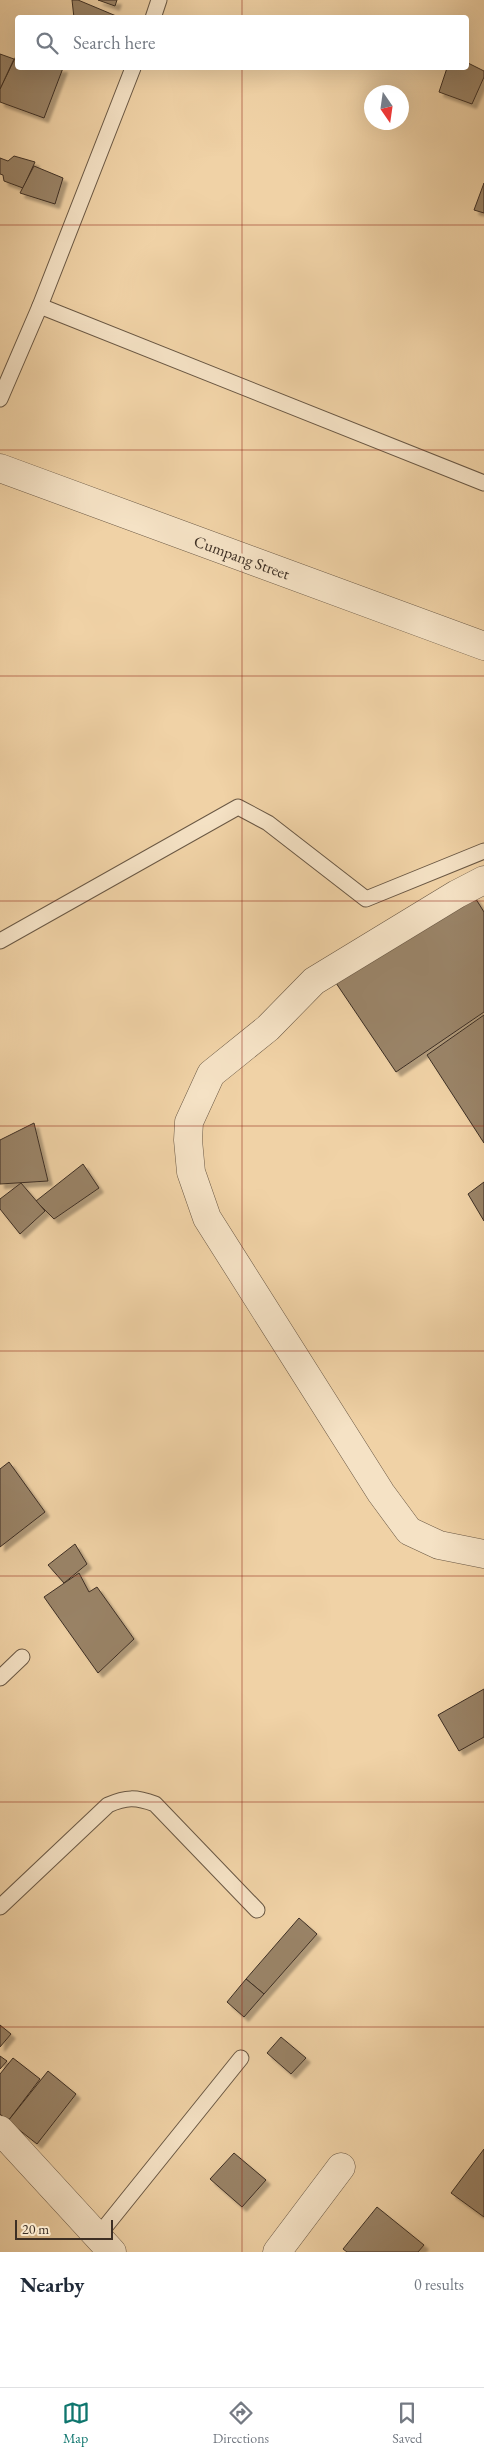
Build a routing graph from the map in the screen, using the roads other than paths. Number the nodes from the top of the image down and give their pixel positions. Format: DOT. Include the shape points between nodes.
graph roads {
  1 [pos="160,0"];
  2 [pos="154,15"];
  3 [pos="132,70"];
  4 [pos="40,306"];
  5 [pos="0,399"];
  6 [pos="0,468"];
  7 [pos="484,483"];
  8 [pos="484,646"];
  9 [pos="484,852"];
  10 [pos="484,880"];
  11 [pos="0,941"];
  12 [pos="484,1554"];
  13 [pos="22,1657"];
  14 [pos="0,1678"];
  15 [pos="0,1907"];
  16 [pos="257,1910"];
  17 [pos="241,2058"];
  18 [pos="0,2130"];
  19 [pos="341,2167"];
  20 [pos="105,2245"];
  21 [pos="277,2252"];
  1 -- 2 [label="lane"];
  3 -- 4 [label="lane"];
  4 -- 5 [label="lane"];
  4 -- 7 [label="lane"];
  6 -- 8 [label="street, Cumpang Street"];
  9 -- 11 [label="lane" via="366,899 268,822 238,808"];
  10 -- 12 [label="street" via="314,981 268,1028 210,1074 189,1122 188,1140 191,1172 207,1218 381,1493 409,1531 439,1545"];
  13 -- 14 [label="lane"];
  15 -- 16 [label="lane" via="108,1805 124,1798 138,1798 155,1804"];
  17 -- 20 [label="lane"];
  18 -- 20 [label="street"];
  19 -- 21 [label="street"];
}
